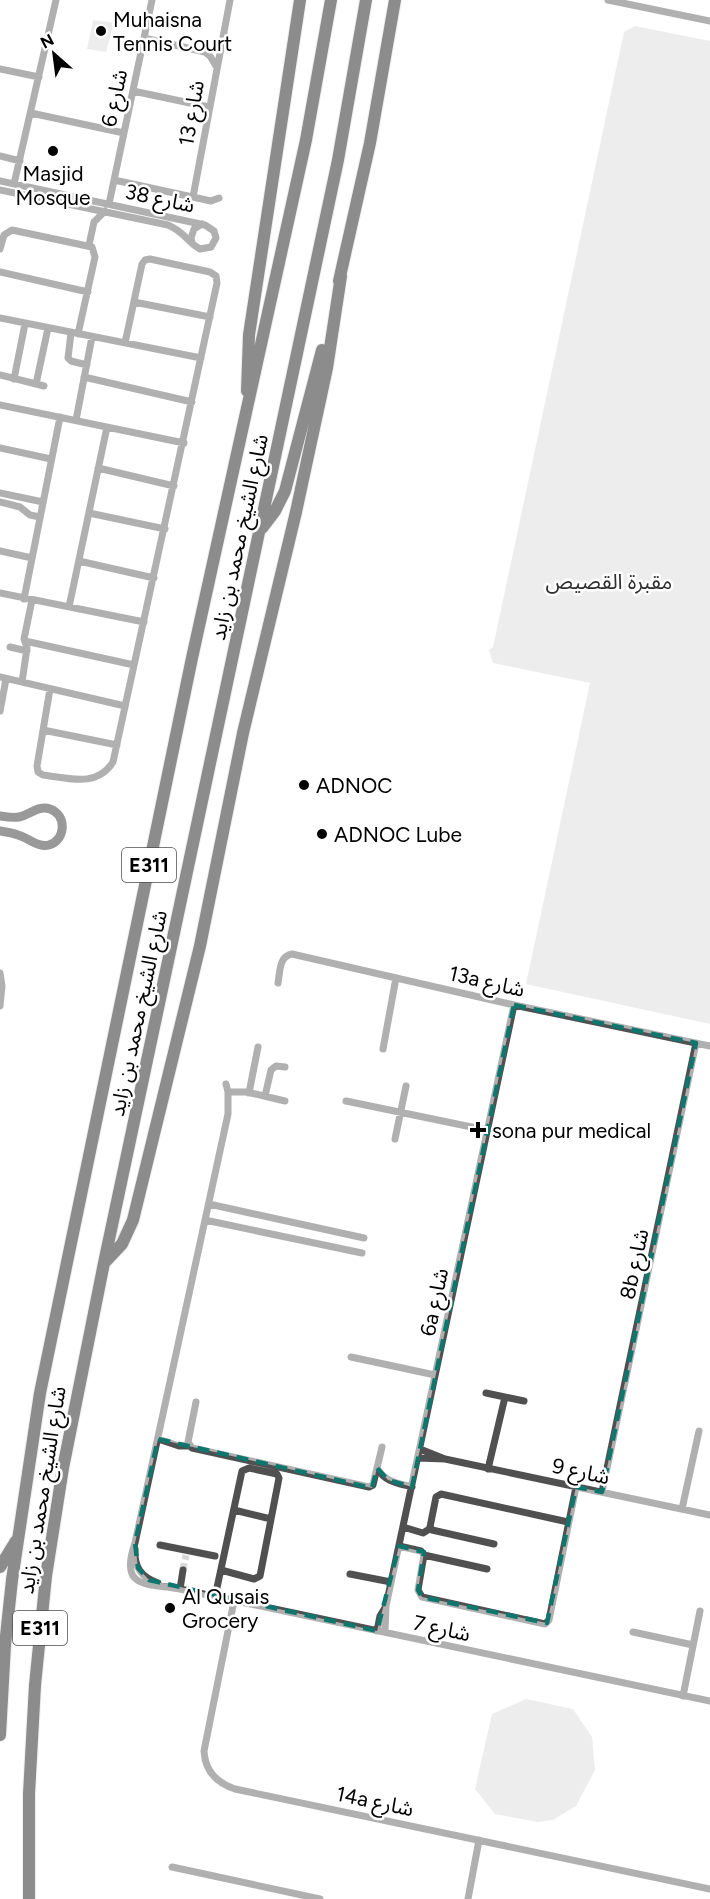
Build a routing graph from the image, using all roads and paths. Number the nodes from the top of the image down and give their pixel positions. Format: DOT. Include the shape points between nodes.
graph roads {
  1 [pos="56,0"];
  2 [pos="152,0"];
  3 [pos="231,0"];
  4 [pos="300,0"];
  5 [pos="331,0"];
  6 [pos="366,0"];
  7 [pos="395,0"];
  8 [pos="608,0"];
  9 [pos="710,21"];
  10 [pos="144,38"];
  11 [pos="222,43"];
  12 [pos="199,50"];
  13 [pos="216,68"];
  14 [pos="0,69"];
  15 [pos="39,77"];
  16 [pos="133,91"];
  17 [pos="209,107"];
  18 [pos="31,113"];
  19 [pos="124,132"];
  20 [pos="0,156"];
  21 [pos="20,161"];
  22 [pos="114,180"];
  23 [pos="0,181"];
  24 [pos="16,184"];
  25 [pos="0,190"];
  26 [pos="193,197"];
  27 [pos="219,198"];
  28 [pos="109,204"];
  29 [pos="90,208"];
  30 [pos="105,211"];
  31 [pos="94,222"];
  32 [pos="202,224"];
  33 [pos="192,243"];
  34 [pos="89,245"];
  35 [pos="0,249"];
  36 [pos="0,272"];
  37 [pos="341,276"];
  38 [pos="88,292"];
  39 [pos="134,302"];
  40 [pos="210,317"];
  41 [pos="0,318"];
  42 [pos="25,324"];
  43 [pos="48,328"];
  44 [pos="75,334"];
  45 [pos="92,337"];
  46 [pos="125,344"];
  47 [pos="201,358"];
  48 [pos="87,364"];
  49 [pos="0,375"];
  50 [pos="84,377"];
  51 [pos="14,379"];
  52 [pos="192,402"];
  53 [pos="0,405"];
  54 [pos="247,413"];
  55 [pos="60,417"];
  56 [pos="76,420"];
  57 [pos="107,427"];
  58 [pos="184,443"];
  59 [pos="0,448"];
  60 [pos="51,459"];
  61 [pos="98,468"];
  62 [pos="174,486"];
  63 [pos="0,493"];
  64 [pos="0,502"];
  65 [pos="43,502"];
  66 [pos="89,513"];
  67 [pos="40,518"];
  68 [pos="165,529"];
  69 [pos="261,529"];
  70 [pos="0,551"];
  71 [pos="32,558"];
  72 [pos="79,561"];
  73 [pos="154,578"];
  74 [pos="0,593"];
  75 [pos="28,600"];
  76 [pos="69,607"];
  77 [pos="144,622"];
  78 [pos="25,641"];
  79 [pos="10,647"];
  80 [pos="27,651"];
  81 [pos="134,665"];
  82 [pos="3,678"];
  83 [pos="22,682"];
  84 [pos="50,689"];
  85 [pos="125,706"];
  86 [pos="0,711"];
  87 [pos="43,730"];
  88 [pos="117,746"];
  89 [pos="0,816"];
  90 [pos="0,831"];
  91 [pos="0,973"];
  92 [pos="396,978"];
  93 [pos="278,983"];
  94 [pos="514,1005"];
  95 [pos="0,1006"];
  96 [pos="696,1043"];
  97 [pos="710,1046"];
  98 [pos="258,1047"];
  99 [pos="383,1049"];
  100 [pos="285,1067"];
  101 [pos="254,1069"];
  102 [pos="270,1073"];
  103 [pos="226,1084"];
  104 [pos="406,1086"];
  105 [pos="228,1092"];
  106 [pos="249,1093"];
  107 [pos="265,1096"];
  108 [pos="285,1101"];
  109 [pos="346,1101"];
  110 [pos="400,1112"];
  111 [pos="486,1130"];
  112 [pos="395,1139"];
  113 [pos="209,1203"];
  114 [pos="205,1220"];
  115 [pos="364,1238"];
  116 [pos="362,1253"];
  117 [pos="104,1263"];
  118 [pos="351,1357"];
  119 [pos="435,1375"];
  120 [pos="486,1393"];
  121 [pos="505,1397"];
  122 [pos="524,1401"];
  123 [pos="196,1402"];
  124 [pos="699,1431"];
  125 [pos="158,1439"];
  126 [pos="188,1446"];
  127 [pos="382,1447"];
  128 [pos="420,1449"];
  129 [pos="418,1458"];
  130 [pos="445,1459"];
  131 [pos="377,1468"];
  132 [pos="488,1468"];
  133 [pos="412,1487"];
  134 [pos="576,1487"];
  135 [pos="602,1492"];
  136 [pos="682,1509"];
  137 [pos="234,1510"];
  138 [pos="710,1515"];
  139 [pos="271,1519"];
  140 [pos="568,1522"];
  141 [pos="403,1527"];
  142 [pos="431,1528"];
  143 [pos="17,1540"];
  144 [pos="494,1544"];
  145 [pos="160,1545"];
  146 [pos="399,1546"];
  147 [pos="424,1556"];
  148 [pos="215,1557"];
  149 [pos="0,1567"];
  150 [pos="487,1569"];
  151 [pos="183,1570"];
  152 [pos="221,1570"];
  153 [pos="350,1574"];
  154 [pos="391,1582"];
  155 [pos="180,1589"];
  156 [pos="215,1597"];
  157 [pos="234,1601"];
  158 [pos="700,1611"];
  159 [pos="381,1632"];
  160 [pos="633,1632"];
  161 [pos="693,1645"];
  162 [pos="683,1696"];
  163 [pos="710,1701"];
  164 [pos="0,1735"];
  165 [pos="479,1840"];
  166 [pos="172,1867"];
  167 [pos="710,1889"];
  168 [pos="29,1899"];
  169 [pos="320,1899"];
  170 [pos="468,1899"];
  1 -- 15 [label="street"];
  2 -- 10 [label="street, شارع 6"];
  3 -- 11 [label="street, شارع 13"];
  4 -- 54 [label="highway" via="249,335"];
  5 -- 54 [label="highway, شارع الشيخ محمد بن زايد / E311" via="306,140"];
  6 -- 69 [label="highway, شارع الشيخ محمد بن زايد / E311" via="338,160"];
  7 -- 37 [label="highway"];
  8 -- 9 [label="street"];
  10 -- 12 [label="street"];
  10 -- 16 [label="street, شارع 6"];
  11 -- 12 [label="street"];
  11 -- 13 [label="street, شارع 13"];
  12 -- 13 [label="street" via="210,56"];
  13 -- 17 [label="street, شارع 13"];
  14 -- 15 [label="street"];
  15 -- 18 [label="street"];
  16 -- 17 [label="street"];
  16 -- 19 [label="street, شارع 6"];
  17 -- 26 [label="street, شارع 13"];
  18 -- 19 [label="street"];
  18 -- 21 [label="street"];
  19 -- 22 [label="street, شارع 6"];
  20 -- 21 [label="street"];
  21 -- 24 [label="street"];
  22 -- 26 [label="street"];
  22 -- 28 [label="street, شارع 6"];
  23 -- 24 [label="street, شارع 38"];
  24 -- 28 [label="street, شارع 38"];
  25 -- 29 [label="street, شارع 38"];
  26 -- 27 [label="street" via="211,201"];
  28 -- 32 [label="street, شارع 38"];
  29 -- 30 [label="street, شارع 38"];
  29 -- 31 [label="street"];
  30 -- 31 [label="street"];
  30 -- 33 [label="street, شارع 38" via="168,225"];
  31 -- 34 [label="street"];
  32 -- 33 [label="street" via="194,229"];
  32 -- 33 [label="street, شارع 38" via="214,231 213,245 204,250"];
  34 -- 35 [label="street" via="12,230 4,235"];
  34 -- 38 [label="street" via="95,254"];
  36 -- 38 [label="street"];
  37 -- 69 [label="highway" via="285,491"];
  37 -- 117 [label="highway" via="322,392 243,734 194,974 133,1220 122,1244"];
  38 -- 44 [label="street"];
  39 -- 40 [label="street"];
  39 -- 40 [label="street" via="142,264 150,259 214,273 217,283"];
  39 -- 46 [label="street"];
  40 -- 47 [label="street"];
  41 -- 42 [label="street"];
  42 -- 43 [label="street"];
  42 -- 51 [label="street"];
  43 -- 44 [label="street"];
  43 -- 51 [label="street" via="40,385"];
  44 -- 45 [label="street"];
  44 -- 48 [label="street" via="68,358"];
  45 -- 46 [label="street"];
  45 -- 48 [label="street"];
  46 -- 47 [label="street"];
  47 -- 52 [label="street"];
  48 -- 50 [label="street"];
  49 -- 51 [label="street"];
  50 -- 52 [label="street"];
  50 -- 56 [label="street"];
  52 -- 58 [label="street"];
  53 -- 55 [label="street"];
  54 -- 143 [label="highway, شارع الشيخ محمد بن زايد / E311" via="52,1332"];
  55 -- 56 [label="street"];
  55 -- 60 [label="street"];
  56 -- 57 [label="street"];
  57 -- 58 [label="street"];
  57 -- 61 [label="street"];
  58 -- 62 [label="street"];
  59 -- 60 [label="street"];
  60 -- 65 [label="street"];
  61 -- 62 [label="street"];
  61 -- 66 [label="street"];
  62 -- 68 [label="street"];
  63 -- 65 [label="street"];
  64 -- 67 [label="street"];
  65 -- 67 [label="street"];
  66 -- 68 [label="street"];
  66 -- 72 [label="street"];
  67 -- 71 [label="street"];
  68 -- 73 [label="street"];
  69 -- 117 [label="highway, شارع الشيخ محمد بن زايد / E311"];
  70 -- 71 [label="street"];
  71 -- 75 [label="street"];
  72 -- 73 [label="street"];
  72 -- 76 [label="street"];
  73 -- 77 [label="street"];
  74 -- 75 [label="street"];
  75 -- 76 [label="street"];
  75 -- 78 [label="street"];
  76 -- 77 [label="street"];
  77 -- 81 [label="street"];
  78 -- 80 [label="street"];
  78 -- 81 [label="street"];
  79 -- 80 [label="street"];
  80 -- 83 [label="street"];
  81 -- 85 [label="street"];
  82 -- 83 [label="street"];
  82 -- 86 [label="street"];
  83 -- 84 [label="street"];
  84 -- 85 [label="street"];
  84 -- 87 [label="street"];
  85 -- 88 [label="street"];
  87 -- 88 [label="street"];
  87 -- 88 [label="street" via="37,769 43,775 92,779 112,764"];
  89 -- 90 [label="street" via="19,817 44,808 55,812 63,827 54,842 43,845"];
  91 -- 95 [label="street"];
  92 -- 93 [label="street, 13a شارع" via="289,954 282,960"];
  92 -- 94 [label="street, 13a شارع"];
  92 -- 99 [label="street"];
  94 -- 96 [label="street, 13a شارع"];
  94 -- 111 [label="street, 6a شارع"];
  96 -- 97 [label="street, 13a شارع"];
  96 -- 135 [label="street, 8b شارع"];
  98 -- 101 [label="street"];
  100 -- 102 [label="street" via="276,1066"];
  101 -- 102 [label="street"];
  101 -- 106 [label="street"];
  102 -- 107 [label="street"];
  103 -- 105 [label="street"];
  104 -- 110 [label="street"];
  105 -- 106 [label="street"];
  105 -- 113 [label="street" via="228,1114"];
  106 -- 107 [label="street"];
  107 -- 108 [label="street"];
  109 -- 110 [label="street"];
  110 -- 111 [label="street"];
  110 -- 112 [label="street"];
  111 -- 119 [label="street, 6a شارع"];
  113 -- 114 [label="street"];
  113 -- 115 [label="street"];
  114 -- 116 [label="street"];
  114 -- 125 [label="street"];
  117 -- 168 [label="highway, شارع الشيخ محمد بن زايد / E311" via="65,1457 46,1576 32,1740"];
  118 -- 119 [label="street"];
  119 -- 128 [label="street, 6a شارع"];
  120 -- 121 [label="street"];
  121 -- 122 [label="street"];
  121 -- 132 [label="street"];
  123 -- 126 [label="street"];
  124 -- 136 [label="street"];
  125 -- 126 [label="street"];
  125 -- 155 [label="street, شارع 7" via="135,1554 140,1572 149,1580"];
  126 -- 131 [label="street" via="369,1487"];
  127 -- 131 [label="street"];
  128 -- 129 [label="street, 6a شارع"];
  128 -- 130 [label="street, شارع 9"];
  129 -- 130 [label="street, شارع 9"];
  129 -- 133 [label="street, 6a شارع"];
  130 -- 132 [label="street, شارع 9"];
  131 -- 133 [label="street" via="385,1479"];
  132 -- 134 [label="street, شارع 9"];
  133 -- 141 [label="street, 6a شارع"];
  134 -- 135 [label="street, شارع 9"];
  134 -- 140 [label="street"];
  135 -- 136 [label="street, شارع 9"];
  136 -- 138 [label="street, شارع 9"];
  137 -- 139 [label="street"];
  137 -- 139 [label="street" via="242,1471 249,1468 279,1476"];
  137 -- 152 [label="street"];
  139 -- 152 [label="street" via="259,1577"];
  140 -- 142 [label="street" via="441,1494 436,1498"];
  140 -- 147 [label="street" via="549,1620 544,1624 422,1597 417,1590"];
  141 -- 142 [label="street" via="423,1533"];
  141 -- 146 [label="street, 6a شارع"];
  142 -- 144 [label="street"];
  143 -- 149 [label="highway"];
  143 -- 164 [label="highway, شارع الشيخ محمد بن زايد / E311"];
  145 -- 148 [label="street"];
  146 -- 147 [label="street" via="421,1551"];
  146 -- 154 [label="street, 6a شارع"];
  147 -- 150 [label="street"];
  151 -- 155 [label="street"];
  152 -- 156 [label="street"];
  153 -- 154 [label="street"];
  154 -- 159 [label="street, 6a شارع" via="380,1616"];
  155 -- 156 [label="street, شارع 7"];
  156 -- 157 [label="street, شارع 7"];
  157 -- 159 [label="street, شارع 7"];
  157 -- 165 [label="street, 14a شارع" via="204,1751 207,1766 216,1779 235,1789"];
  158 -- 161 [label="street"];
  159 -- 162 [label="street, شارع 7"];
  160 -- 161 [label="street"];
  161 -- 162 [label="street"];
  162 -- 163 [label="street, شارع 7"];
  165 -- 167 [label="street, 14a شارع"];
  165 -- 170 [label="street"];
  166 -- 169 [label="street"];
}
